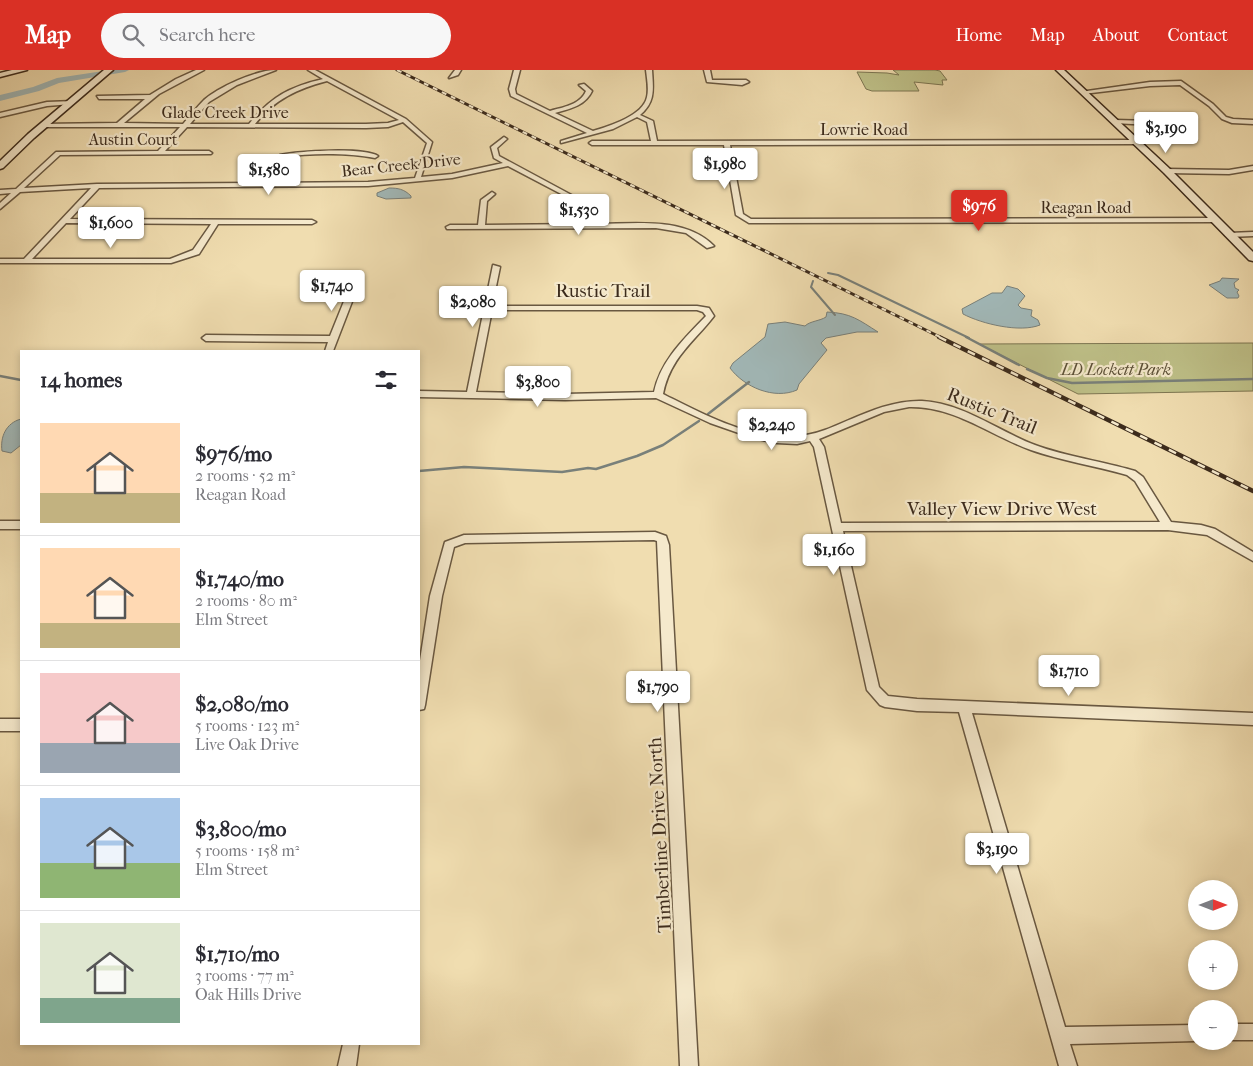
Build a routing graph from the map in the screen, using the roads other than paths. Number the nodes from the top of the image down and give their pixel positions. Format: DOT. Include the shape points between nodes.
graph roads {
  1 [pos="23,70"];
  2 [pos="109,70"];
  3 [pos="201,70"];
  4 [pos="274,70"];
  5 [pos="311,70"];
  6 [pos="458,70"];
  7 [pos="517,70"];
  8 [pos="649,70"];
  9 [pos="707,70"];
  10 [pos="1060,70"];
  11 [pos="3,73"];
  12 [pos="451,77"];
  13 [pos="328,79"];
  14 [pos="746,82"];
  15 [pos="582,85"];
  16 [pos="1082,92"];
  17 [pos="99,97"];
  18 [pos="149,97"];
  19 [pos="72,102"];
  20 [pos="550,113"];
  21 [pos="0,115"];
  22 [pos="636,115"];
  23 [pos="404,120"];
  24 [pos="1115,122"];
  25 [pos="1253,122"];
  26 [pos="1152,123"];
  27 [pos="44,125"];
  28 [pos="119,125"];
  29 [pos="185,125"];
  30 [pos="250,126"];
  31 [pos="591,133"];
  32 [pos="504,139"];
  33 [pos="563,142"];
  34 [pos="1137,142"];
  35 [pos="592,143"];
  36 [pos="727,143"];
  37 [pos="654,144"];
  38 [pos="160,153"];
  39 [pos="209,153"];
  40 [pos="375,156"];
  41 [pos="507,164"];
  42 [pos="0,166"];
  43 [pos="1253,168"];
  44 [pos="1167,171"];
  45 [pos="417,180"];
  46 [pos="262,185"];
  47 [pos="97,186"];
  48 [pos="0,188"];
  49 [pos="22,189"];
  50 [pos="0,192"];
  51 [pos="492,194"];
  52 [pos="0,207"];
  53 [pos="1215,220"];
  54 [pos="64,221"];
  55 [pos="216,222"];
  56 [pos="312,222"];
  57 [pos="592,225"];
  58 [pos="450,226"];
  59 [pos="481,226"];
  60 [pos="1229,234"];
  61 [pos="1253,234"];
  62 [pos="710,246"];
  63 [pos="1253,258"];
  64 [pos="0,261"];
  65 [pos="26,261"];
  66 [pos="496,267"];
  67 [pos="356,281"];
  68 [pos="489,308"];
  69 [pos="206,338"];
  70 [pos="334,339"];
  71 [pos="329,350"];
  72 [pos="420,394"];
  73 [pos="471,394"];
  74 [pos="658,395"];
  75 [pos="813,438"];
  76 [pos="20,525"];
  77 [pos="0,526"];
  78 [pos="1168,526"];
  79 [pos="837,527"];
  80 [pos="1253,557"];
  81 [pos="420,699"];
  82 [pos="964,706"];
  83 [pos="1253,718"];
  84 [pos="0,725"];
  85 [pos="20,725"];
  86 [pos="1238,1032"];
  87 [pos="1253,1032"];
  88 [pos="1188,1033"];
  89 [pos="1059,1036"];
  90 [pos="351,1045"];
  91 [pos="347,1066"];
  92 [pos="689,1066"];
  93 [pos="1068,1066"];
  1 -- 11 [label="main road"];
  2 -- 19 [label="main road"];
  3 -- 18 [label="street"];
  4 -- 29 [label="street" via="219,92"];
  5 -- 13 [label="street"];
  6 -- 12 [label="street"];
  7 -- 20 [label="street" via="513,95"];
  8 -- 22 [label="street" via="650,98"];
  9 -- 14 [label="street" via="709,80 713,82"];
  10 -- 16 [label="main road"];
  13 -- 23 [label="street"];
  13 -- 30 [label="street" via="277,97"];
  15 -- 20 [label="street" via="589,91 585,98"];
  16 -- 24 [label="main road"];
  16 -- 25 [label="street" via="1181,83 1224,118"];
  17 -- 18 [label="street"];
  18 -- 28 [label="street"];
  19 -- 21 [label="street"];
  19 -- 27 [label="main road"];
  20 -- 31 [label="street"];
  22 -- 31 [label="street"];
  22 -- 37 [label="street" via="650,121"];
  23 -- 30 [label="street, Glade Creek Drive" via="366,126"];
  23 -- 45 [label="street" via="430,143"];
  24 -- 26 [label="street"];
  24 -- 34 [label="main road"];
  27 -- 28 [label="street, Glade Creek Drive"];
  27 -- 42 [label="main road"];
  28 -- 29 [label="street, Glade Creek Drive"];
  29 -- 30 [label="street, Glade Creek Drive"];
  29 -- 38 [label="street"];
  31 -- 33 [label="street"];
  32 -- 41 [label="street" via="494,147 494,152"];
  34 -- 36 [label="street, Lowrie Road"];
  34 -- 44 [label="main road"];
  35 -- 37 [label="street, Lowrie Road"];
  36 -- 37 [label="street, Lowrie Road"];
  36 -- 53 [label="street, Reagan Road" via="740,215 747,220"];
  38 -- 39 [label="street, Austin Court"];
  38 -- 49 [label="street, Austin Court" via="58,153"];
  40 -- 46 [label="street" via="298,153 282,156"];
  41 -- 45 [label="street, Bear Creek Drive"];
  41 -- 57 [label="street" via="588,206 592,210"];
  43 -- 44 [label="street" via="1229,172"];
  44 -- 53 [label="main road"];
  45 -- 46 [label="street, Bear Creek Drive"];
  46 -- 47 [label="street, Bear Creek Drive"];
  47 -- 49 [label="street, Bear Creek Drive"];
  47 -- 54 [label="street"];
  48 -- 49 [label="street, Bear Creek Drive"];
  49 -- 50 [label="street, Bear Creek Drive"];
  49 -- 52 [label="street"];
  51 -- 59 [label="street" via="484,200"];
  53 -- 60 [label="main road"];
  54 -- 55 [label="street"];
  54 -- 65 [label="street"];
  55 -- 56 [label="street"];
  55 -- 65 [label="street" via="196,252 171,261"];
  57 -- 59 [label="street"];
  57 -- 62 [label="street" via="673,228 688,231"];
  58 -- 59 [label="street"];
  60 -- 61 [label="street"];
  60 -- 63 [label="main road"];
  64 -- 65 [label="street"];
  66 -- 68 [label="street"];
  67 -- 70 [label="street"];
  68 -- 73 [label="street"];
  68 -- 74 [label="street, Rustic Trail" via="706,310 710,316 665,368"];
  69 -- 70 [label="street"];
  70 -- 71 [label="street"];
  72 -- 73 [label="street"];
  73 -- 74 [label="street"];
  74 -- 75 [label="street, Rustic Trail" via="743,433 785,440"];
  75 -- 78 [label="street, Rustic Trail" via="890,407 924,404 942,407 1033,448 1131,473 1139,479"];
  75 -- 79 [label="street" via="819,447"];
  76 -- 77 [label="street"];
  78 -- 79 [label="street, Valley View Drive West"];
  78 -- 80 [label="street, Valley View Drive West" via="1211,532"];
  79 -- 82 [label="street" via="873,690 878,697 892,704"];
  81 -- 92 [label="street, Timberline Drive North" via="436,596 449,545 458,540 655,536 662,539"];
  82 -- 83 [label="street"];
  82 -- 89 [label="street"];
  84 -- 85 [label="street"];
  86 -- 87 [label="street"];
  88 -- 89 [label="street"];
  89 -- 93 [label="street"];
  90 -- 91 [label="street"];
}
